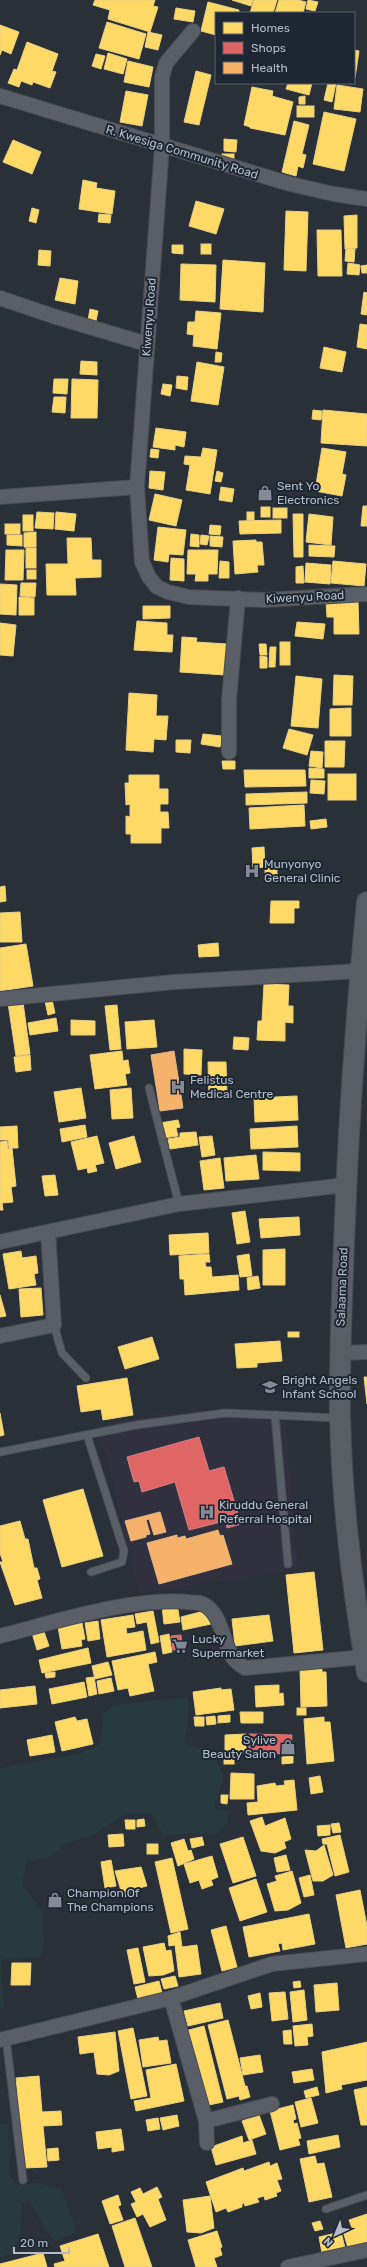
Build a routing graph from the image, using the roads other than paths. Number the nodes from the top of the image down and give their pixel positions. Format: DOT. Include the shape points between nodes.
graph roads {
  1 [pos="193,31"];
  2 [pos="0,96"];
  3 [pos="162,146"];
  4 [pos="367,199"];
  5 [pos="0,298"];
  6 [pos="147,344"];
  7 [pos="137,487"];
  8 [pos="0,497"];
  9 [pos="367,594"];
  10 [pos="238,598"];
  11 [pos="229,752"];
  12 [pos="367,902"];
  13 [pos="360,971"];
  14 [pos="0,999"];
  15 [pos="361,1044"];
  16 [pos="149,1088"];
  17 [pos="346,1185"];
  18 [pos="179,1204"];
  19 [pos="48,1232"];
  20 [pos="0,1242"];
  21 [pos="54,1325"];
  22 [pos="0,1336"];
  23 [pos="367,1352"];
  24 [pos="340,1353"];
  25 [pos="86,1378"];
  26 [pos="275,1415"];
  27 [pos="340,1419"];
  28 [pos="87,1435"];
  29 [pos="0,1452"];
  30 [pos="288,1564"];
  31 [pos="91,1572"];
  32 [pos="361,1603"];
  33 [pos="0,1636"];
  34 [pos="366,1664"];
  35 [pos="367,1954"];
  36 [pos="171,1998"];
  37 [pos="3,2039"];
  38 [pos="272,2104"];
  39 [pos="206,2122"];
  40 [pos="207,2143"];
  41 [pos="23,2180"];
  42 [pos="367,2195"];
  43 [pos="326,2209"];
  44 [pos="367,2250"];
  45 [pos="288,2267"];
  1 -- 3 [label="street, Kiwenyu Road" via="166,63 162,77"];
  2 -- 3 [label="street, R. Kwesiga Community Road"];
  3 -- 4 [label="street, R. Kwesiga Community Road" via="290,184"];
  3 -- 6 [label="street, Kiwenyu Road"];
  5 -- 6 [label="street"];
  6 -- 7 [label="street, Kiwenyu Road"];
  7 -- 8 [label="street"];
  7 -- 10 [label="street, Kiwenyu Road" via="142,562 157,587 189,596"];
  9 -- 10 [label="street, Kiwenyu Road" via="265,600"];
  10 -- 11 [label="street" via="229,700"];
  12 -- 13 [label="main road, Salaama Road"];
  13 -- 14 [label="street" via="174,982"];
  13 -- 15 [label="main road, Salaama Road"];
  15 -- 17 [label="main road, Salaama Road"];
  16 -- 18 [label="lane"];
  17 -- 18 [label="street"];
  17 -- 24 [label="main road, Salaama Road"];
  18 -- 19 [label="street"];
  19 -- 20 [label="street"];
  19 -- 21 [label="street"];
  21 -- 22 [label="street"];
  21 -- 25 [label="lane" via="62,1353"];
  23 -- 24 [label="street"];
  24 -- 27 [label="main road, Salaama Road"];
  26 -- 27 [label="lane"];
  26 -- 28 [label="lane" via="225,1413 136,1425"];
  26 -- 30 [label="lane"];
  27 -- 32 [label="main road, Salaama Road" via="346,1522"];
  28 -- 29 [label="lane"];
  28 -- 31 [label="lane" via="124,1551 122,1562"];
  32 -- 34 [label="main road, Salaama Road"];
  33 -- 34 [label="street" via="128,1606 171,1601 203,1604 215,1615 234,1660 245,1668"];
  35 -- 36 [label="street" via="272,1964"];
  36 -- 37 [label="street"];
  36 -- 39 [label="street"];
  37 -- 41 [label="lane"];
  38 -- 39 [label="street"];
  39 -- 40 [label="street"];
  42 -- 43 [label="lane"];
  44 -- 45 [label="street"];
}
